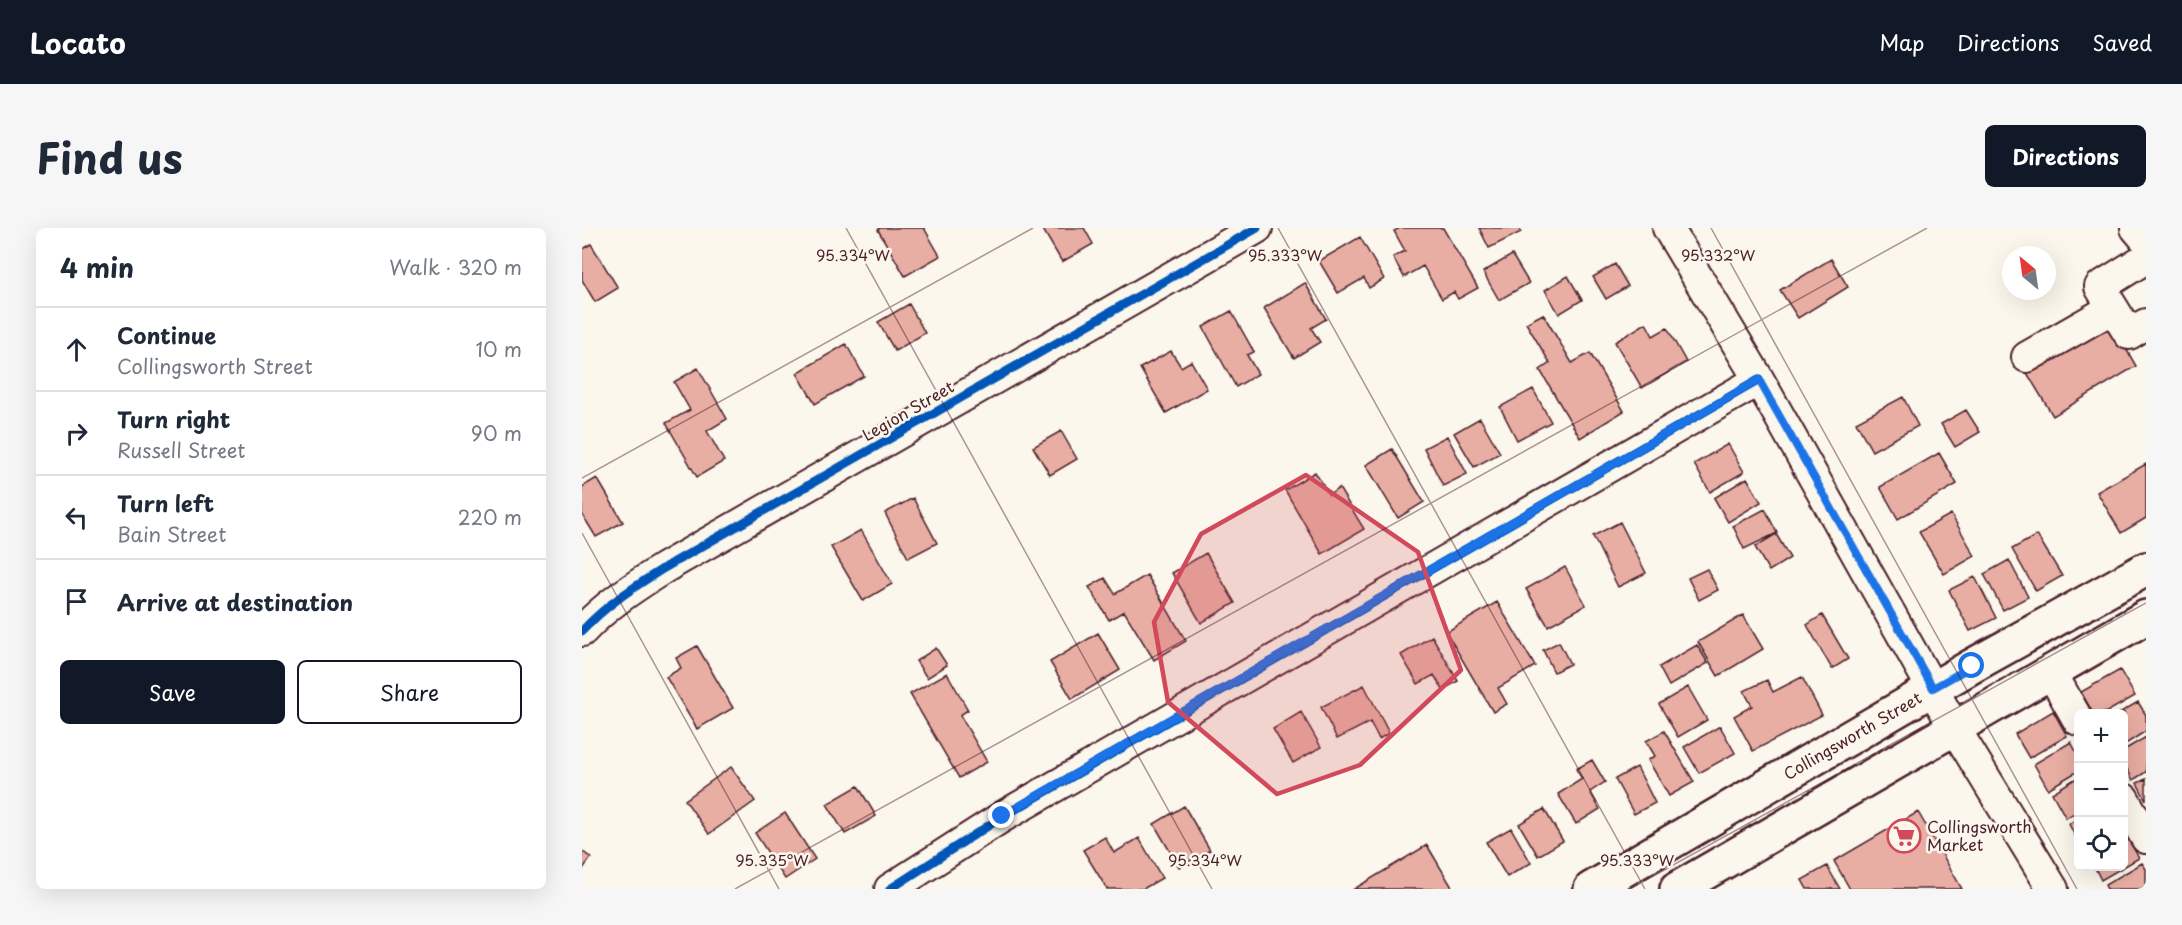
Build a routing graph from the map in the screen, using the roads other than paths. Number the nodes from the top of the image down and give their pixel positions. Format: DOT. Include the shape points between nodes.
graph roads {
  1 [pos="1257,228"];
  2 [pos="1668,228"];
  3 [pos="2136,228"];
  4 [pos="2146,240"];
  5 [pos="2146,258"];
  6 [pos="2113,308"];
  7 [pos="2146,324"];
  8 [pos="2027,357"];
  9 [pos="1759,380"];
  10 [pos="2146,569"];
  11 [pos="2146,617"];
  12 [pos="582,631"];
  13 [pos="2051,672"];
  14 [pos="1933,688"];
  15 [pos="2074,711"];
  16 [pos="1954,728"];
  17 [pos="2128,806"];
  18 [pos="2146,838"];
  19 [pos="890,889"];
  20 [pos="1591,889"];
  21 [pos="1677,889"];
  22 [pos="2053,889"];
  1 -- 12 [label="street, Legion Street" via="664,568 627,591"];
  2 -- 9 [label="street"];
  3 -- 4 [label="street"];
  5 -- 6 [label="street" via="2100,287"];
  6 -- 7 [label="street" via="2129,334"];
  6 -- 8 [label="street"];
  9 -- 14 [label="street"];
  9 -- 19 [label="street" via="1002,816"];
  10 -- 14 [label="main road, Collingsworth Street"];
  11 -- 13 [label="main road"];
  13 -- 15 [label="street"];
  13 -- 16 [label="main road"];
  14 -- 16 [label="street"];
  14 -- 20 [label="main road, Collingsworth Street"];
  16 -- 21 [label="main road"];
  16 -- 22 [label="street"];
  17 -- 18 [label="street"];
}
